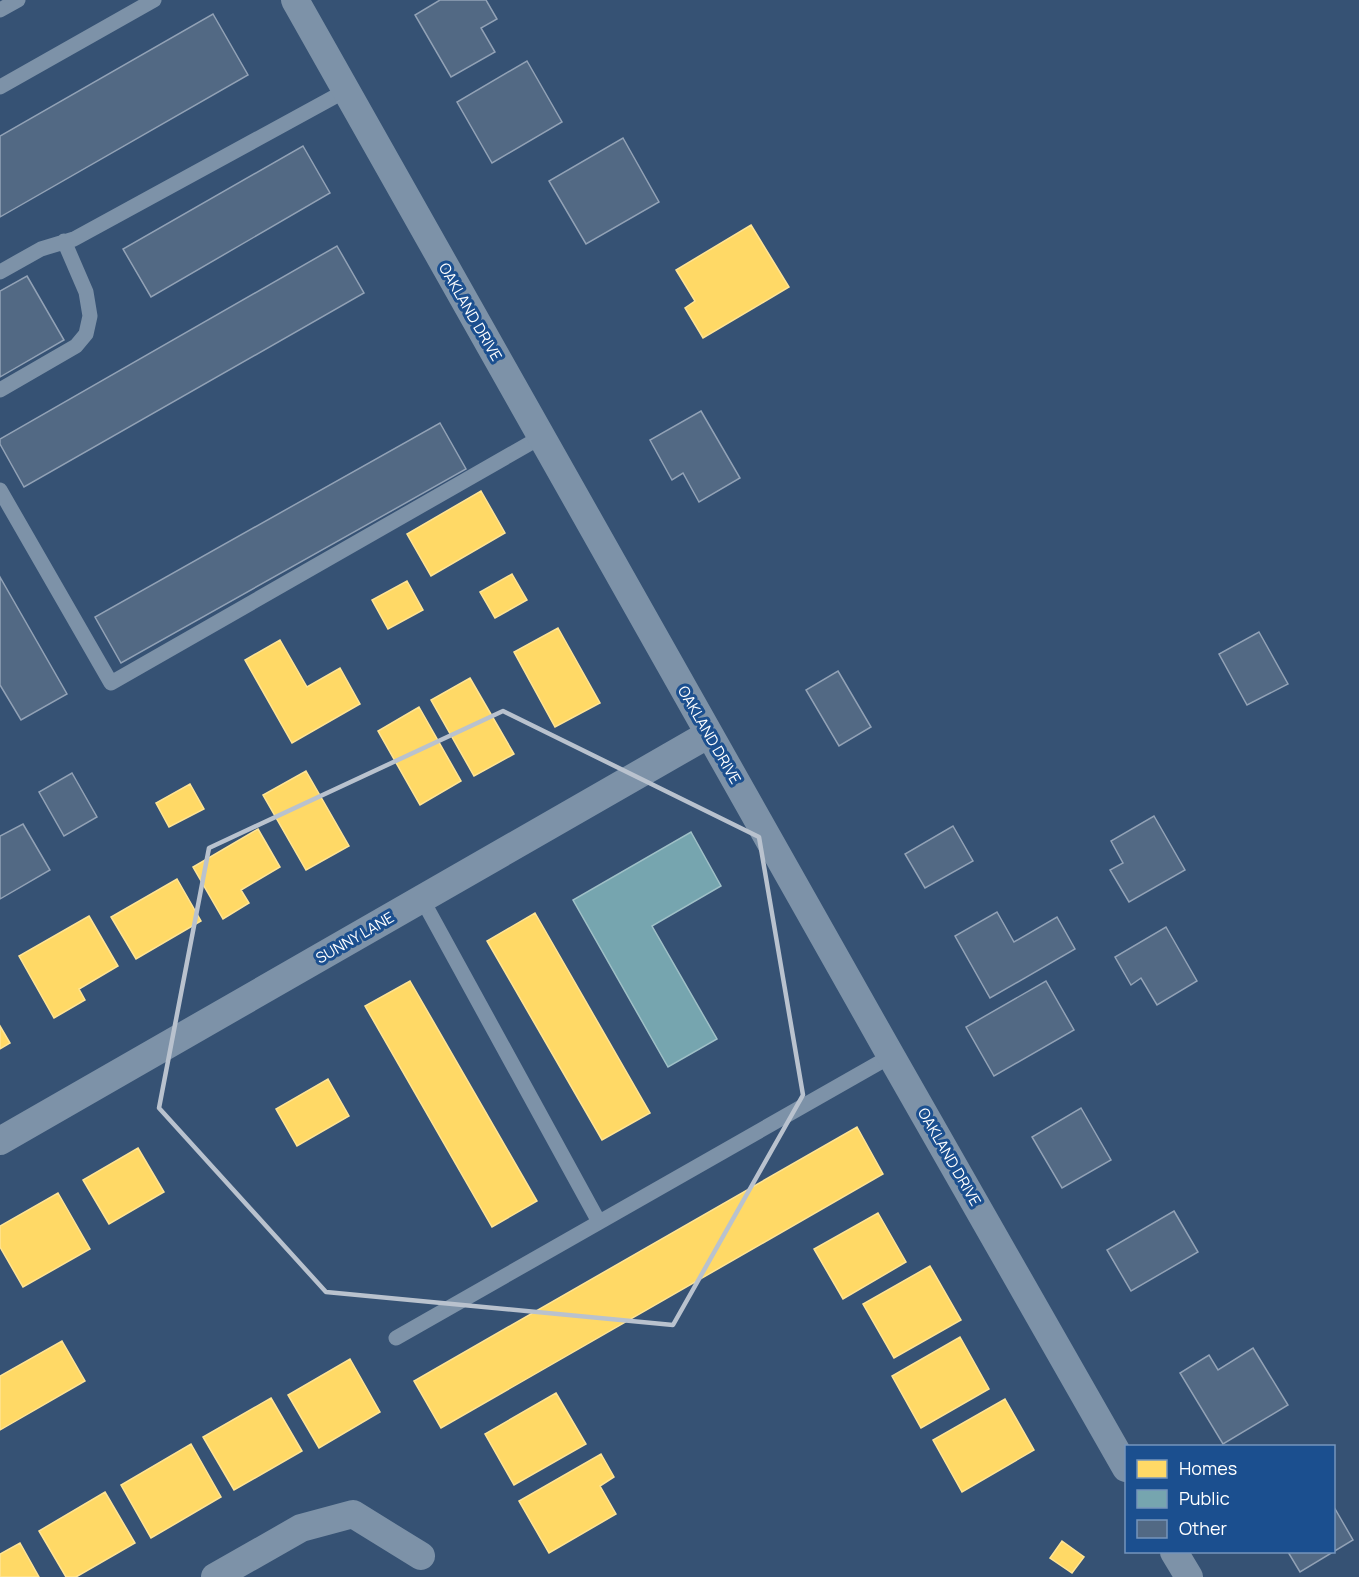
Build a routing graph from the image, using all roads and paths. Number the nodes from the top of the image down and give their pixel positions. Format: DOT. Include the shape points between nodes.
graph roads {
  1 [pos="18,0"];
  2 [pos="154,0"];
  3 [pos="295,0"];
  4 [pos="0,10"];
  5 [pos="0,87"];
  6 [pos="345,91"];
  7 [pos="64,242"];
  8 [pos="0,272"];
  9 [pos="0,390"];
  10 [pos="541,437"];
  11 [pos="0,490"];
  12 [pos="709,734"];
  13 [pos="422,899"];
  14 [pos="891,1056"];
  15 [pos="0,1141"];
  16 [pos="599,1222"];
  17 [pos="396,1338"];
  18 [pos="1125,1466"];
  19 [pos="1175,1553"];
  20 [pos="421,1556"];
  21 [pos="215,1577"];
  22 [pos="1189,1577"];
  1 -- 4 [label="lane"];
  2 -- 5 [label="lane"];
  3 -- 6 [label="street, OAKLAND DRIVE"];
  6 -- 7 [label="lane"];
  6 -- 10 [label="street, OAKLAND DRIVE"];
  7 -- 8 [label="lane" via="41,249"];
  7 -- 9 [label="lane" via="87,292 90,316 86,334 76,346"];
  10 -- 11 [label="lane" via="111,683"];
  10 -- 12 [label="street, OAKLAND DRIVE"];
  12 -- 13 [label="street, SUNNY LANE"];
  12 -- 14 [label="street, OAKLAND DRIVE"];
  13 -- 15 [label="street, SUNNY LANE"];
  13 -- 16 [label="lane"];
  14 -- 16 [label="lane"];
  14 -- 18 [label="street, OAKLAND DRIVE"];
  16 -- 17 [label="lane"];
  19 -- 22 [label="street"];
  20 -- 21 [label="street" via="353,1514 301,1528"];
}
